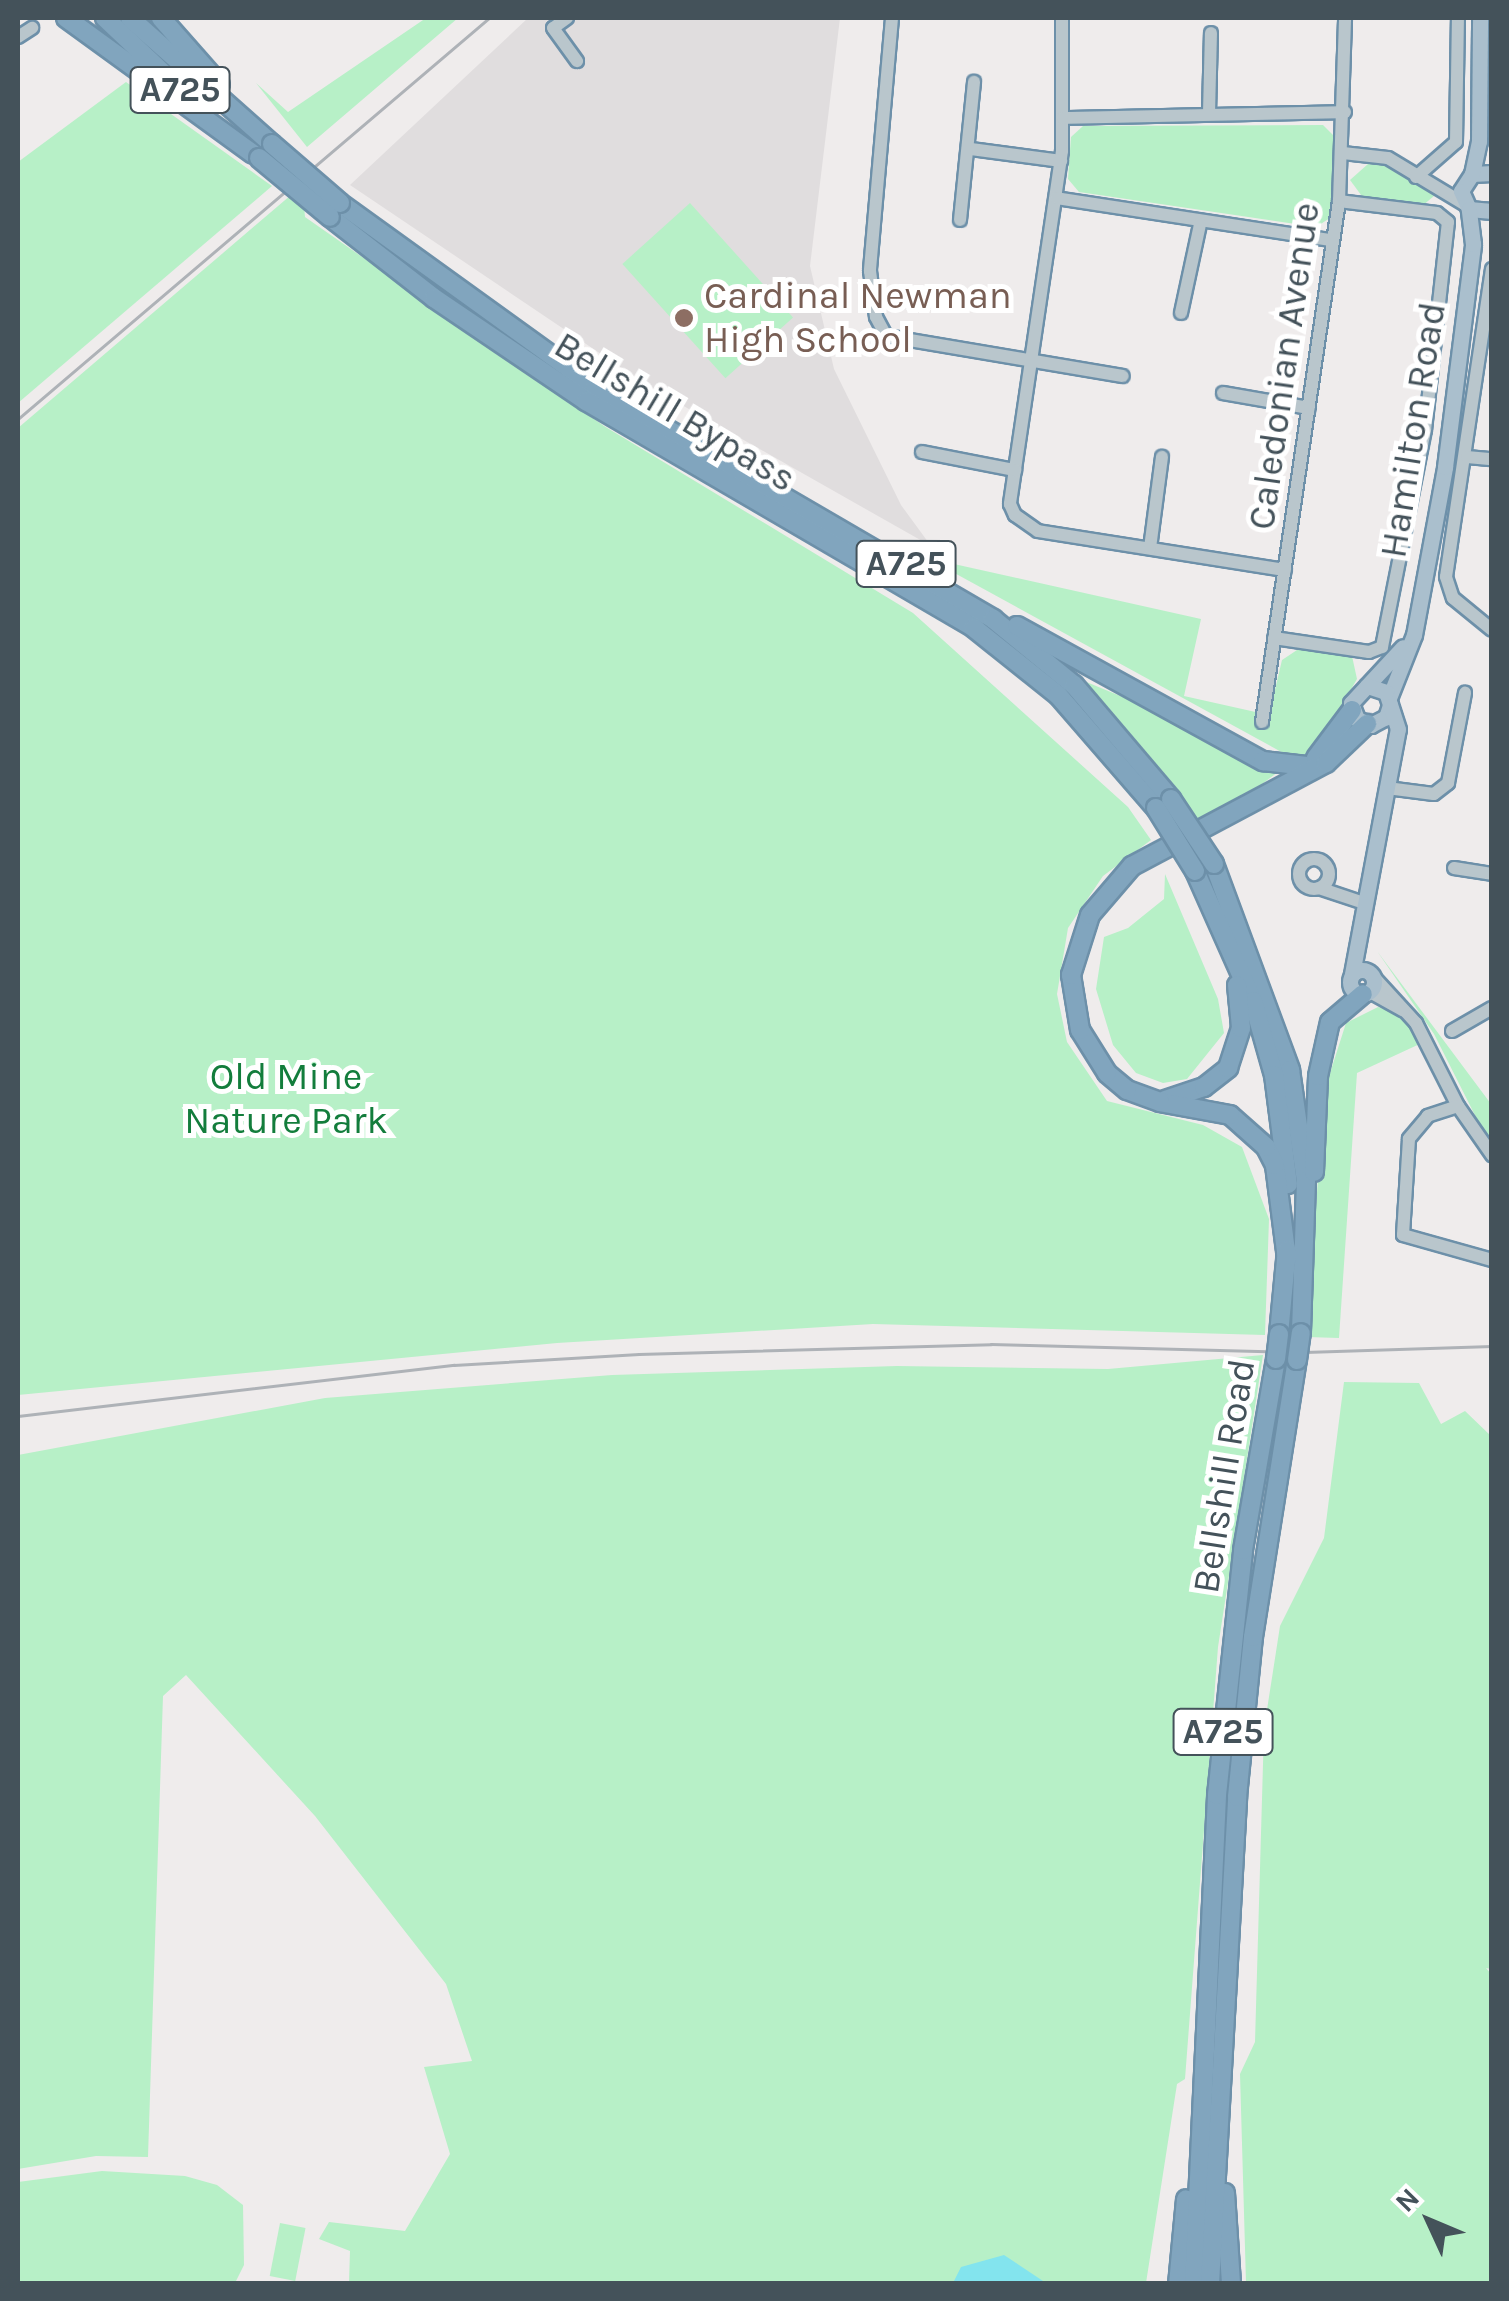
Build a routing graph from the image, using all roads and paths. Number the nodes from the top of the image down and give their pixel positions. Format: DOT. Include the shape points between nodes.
graph roads {
  1 [pos="66,18"];
  2 [pos="105,18"];
  3 [pos="130,18"];
  4 [pos="161,18"];
  5 [pos="567,18"];
  6 [pos="892,18"];
  7 [pos="1062,18"];
  8 [pos="1346,18"];
  9 [pos="1458,18"];
  10 [pos="1480,18"];
  11 [pos="32,28"];
  12 [pos="1211,34"];
  13 [pos="18,36"];
  14 [pos="577,61"];
  15 [pos="974,82"];
  16 [pos="1345,112"];
  17 [pos="1209,113"];
  18 [pos="1063,118"];
  19 [pos="1479,141"];
  20 [pos="971,149"];
  21 [pos="261,152"];
  22 [pos="1343,153"];
  23 [pos="1061,161"];
  24 [pos="1492,172"];
  25 [pos="1470,175"];
  26 [pos="1416,177"];
  27 [pos="1438,190"];
  28 [pos="1056,198"];
  29 [pos="1338,201"];
  30 [pos="1467,207"];
  31 [pos="335,210"];
  32 [pos="1491,211"];
  33 [pos="960,220"];
  34 [pos="1200,224"];
  35 [pos="1330,240"];
  36 [pos="1473,244"];
  37 [pos="1492,269"];
  38 [pos="1181,313"];
  39 [pos="1032,364"];
  40 [pos="1123,376"];
  41 [pos="1222,394"];
  42 [pos="1309,408"];
  43 [pos="922,452"];
  44 [pos="1162,456"];
  45 [pos="1467,457"];
  46 [pos="1492,459"];
  47 [pos="1016,470"];
  48 [pos="1150,548"];
  49 [pos="1285,570"];
  50 [pos="950,590"];
  51 [pos="1415,626"];
  52 [pos="1492,630"];
  53 [pos="1274,638"];
  54 [pos="1367,686"];
  55 [pos="1464,693"];
  56 [pos="1390,702"];
  57 [pos="1352,710"];
  58 [pos="1262,722"];
  59 [pos="1371,724"];
  60 [pos="1394,748"];
  61 [pos="1307,766"];
  62 [pos="1289,782"];
  63 [pos="1387,788"];
  64 [pos="1164,803"];
  65 [pos="1214,864"];
  66 [pos="1454,868"];
  67 [pos="1195,870"];
  68 [pos="1492,874"];
  69 [pos="1320,888"];
  70 [pos="1364,902"];
  71 [pos="1217,912"];
  72 [pos="1357,946"];
  73 [pos="1352,974"];
  74 [pos="1369,984"];
  75 [pos="1492,1008"];
  76 [pos="1452,1032"];
  77 [pos="1160,1102"];
  78 [pos="1458,1106"];
  79 [pos="1492,1155"];
  80 [pos="1492,1243"];
  81 [pos="1286,1260"];
  82 [pos="1490,1260"];
  83 [pos="1307,1275"];
  84 [pos="1220,2088"];
  85 [pos="1198,2108"];
  86 [pos="1178,2284"];
  87 [pos="1194,2284"];
  88 [pos="1210,2284"];
  89 [pos="1231,2284"];
  1 -- 21 [label="highway"];
  2 -- 21 [label="highway, Bellshill Bypass / A725"];
  3 -- 21 [label="highway, Bellshill Bypass / A725"];
  4 -- 21 [label="highway"];
  5 -- 14 [label="street" via="554,28"];
  6 -- 39 [label="street" via="870,272 876,317 886,336"];
  7 -- 18 [label="street"];
  8 -- 16 [label="street, Caledonian Avenue"];
  9 -- 26 [label="street" via="1456,142"];
  10 -- 19 [label="main road"];
  11 -- 13 [label="street"];
  12 -- 17 [label="street"];
  15 -- 20 [label="street"];
  16 -- 17 [label="street"];
  16 -- 22 [label="street, Caledonian Avenue"];
  17 -- 18 [label="street"];
  18 -- 23 [label="street"];
  19 -- 24 [label="main road"];
  19 -- 25 [label="main road"];
  20 -- 23 [label="street"];
  20 -- 33 [label="street"];
  21 -- 31 [label="highway, Bellshill Bypass / A725, bridge"];
  22 -- 26 [label="street" via="1388,158"];
  22 -- 29 [label="street, Caledonian Avenue"];
  23 -- 28 [label="street"];
  24 -- 25 [label="main road"];
  25 -- 27 [label="street"];
  25 -- 30 [label="main road, Hamilton Road" via="1461,190"];
  26 -- 27 [label="street"];
  27 -- 30 [label="street"];
  28 -- 34 [label="street"];
  28 -- 39 [label="street"];
  29 -- 35 [label="street, Caledonian Avenue"];
  29 -- 53 [label="street" via="1438,213 1450,233 1389,637 1369,652"];
  30 -- 32 [label="main road"];
  30 -- 36 [label="main road, Hamilton Road"];
  31 -- 50 [label="highway, Bellshill Bypass / A725" via="595,386"];
  31 -- 64 [label="highway, Bellshill Bypass / A725" via="434,298 586,401 974,628 1058,694"];
  32 -- 36 [label="main road, Hamilton Road"];
  34 -- 35 [label="street"];
  34 -- 38 [label="street"];
  35 -- 42 [label="street, Caledonian Avenue"];
  36 -- 51 [label="main road, Hamilton Road"];
  37 -- 45 [label="street"];
  39 -- 40 [label="street"];
  39 -- 47 [label="street"];
  41 -- 42 [label="street"];
  42 -- 49 [label="street, Caledonian Avenue"];
  43 -- 47 [label="street"];
  44 -- 48 [label="street"];
  45 -- 46 [label="street"];
  45 -- 52 [label="street" via="1446,585"];
  47 -- 48 [label="street" via="1015,516 1038,530"];
  48 -- 49 [label="street"];
  49 -- 53 [label="street, Caledonian Avenue"];
  50 -- 61 [label="highway" via="1262,761"];
  50 -- 64 [label="highway, Bellshill Bypass / A725" via="1074,685"];
  51 -- 54 [label="main road, Hamilton Road"];
  51 -- 56 [label="main road, Hamilton Road"];
  53 -- 58 [label="street, Caledonian Avenue"];
  54 -- 56 [label="main road"];
  54 -- 57 [label="main road, Hamilton Road" via="1356,692"];
  55 -- 63 [label="street" via="1448,783 1434,794"];
  56 -- 59 [label="main road"];
  56 -- 60 [label="main road, Hamilton Road" via="1398,729"];
  57 -- 59 [label="main road"];
  57 -- 61 [label="highway"];
  59 -- 60 [label="main road"];
  59 -- 62 [label="highway" via="1326,763"];
  60 -- 63 [label="main road, Hamilton Road"];
  61 -- 62 [label="highway"];
  62 -- 77 [label="highway" via="1132,866 1100,897 1078,940 1073,1005 1090,1054 1127,1090"];
  63 -- 70 [label="main road, Hamilton Road"];
  64 -- 65 [label="highway, Bellshill Bypass / A725, bridge"];
  64 -- 67 [label="highway, Bellshill Bypass / A725, bridge"];
  65 -- 83 [label="highway, Bellshill Road / A725" via="1290,1070 1306,1181"];
  66 -- 68 [label="street"];
  67 -- 71 [label="highway, Bellshill Road / A725"];
  69 -- 70 [label="street"];
  70 -- 72 [label="main road, Hamilton Road"];
  71 -- 77 [label="highway" via="1242,1001 1238,1050 1217,1079"];
  71 -- 81 [label="highway, Bellshill Road / A725" via="1274,1075 1289,1202"];
  72 -- 73 [label="main road, Hamilton Road"];
  72 -- 74 [label="main road"];
  73 -- 74 [label="main road"];
  73 -- 74 [label="main road" via="1350,986"];
  74 -- 78 [label="street" via="1405,1012"];
  74 -- 83 [label="highway" via="1330,1022 1318,1076"];
  75 -- 76 [label="street"];
  77 -- 81 [label="highway" via="1230,1115 1260,1139 1275,1165"];
  78 -- 79 [label="street"];
  78 -- 82 [label="street" via="1428,1116 1410,1139 1403,1235"];
  80 -- 82 [label="street"];
  81 -- 85 [label="highway, Bellshill Road / A725, bridge" via="1231,1646"];
  83 -- 84 [label="highway, Bellshill Road / A725, bridge" via="1253,1637"];
  84 -- 88 [label="highway, A725"];
  84 -- 89 [label="highway, A725"];
  85 -- 86 [label="highway, A725"];
  85 -- 87 [label="highway, A725"];
}
